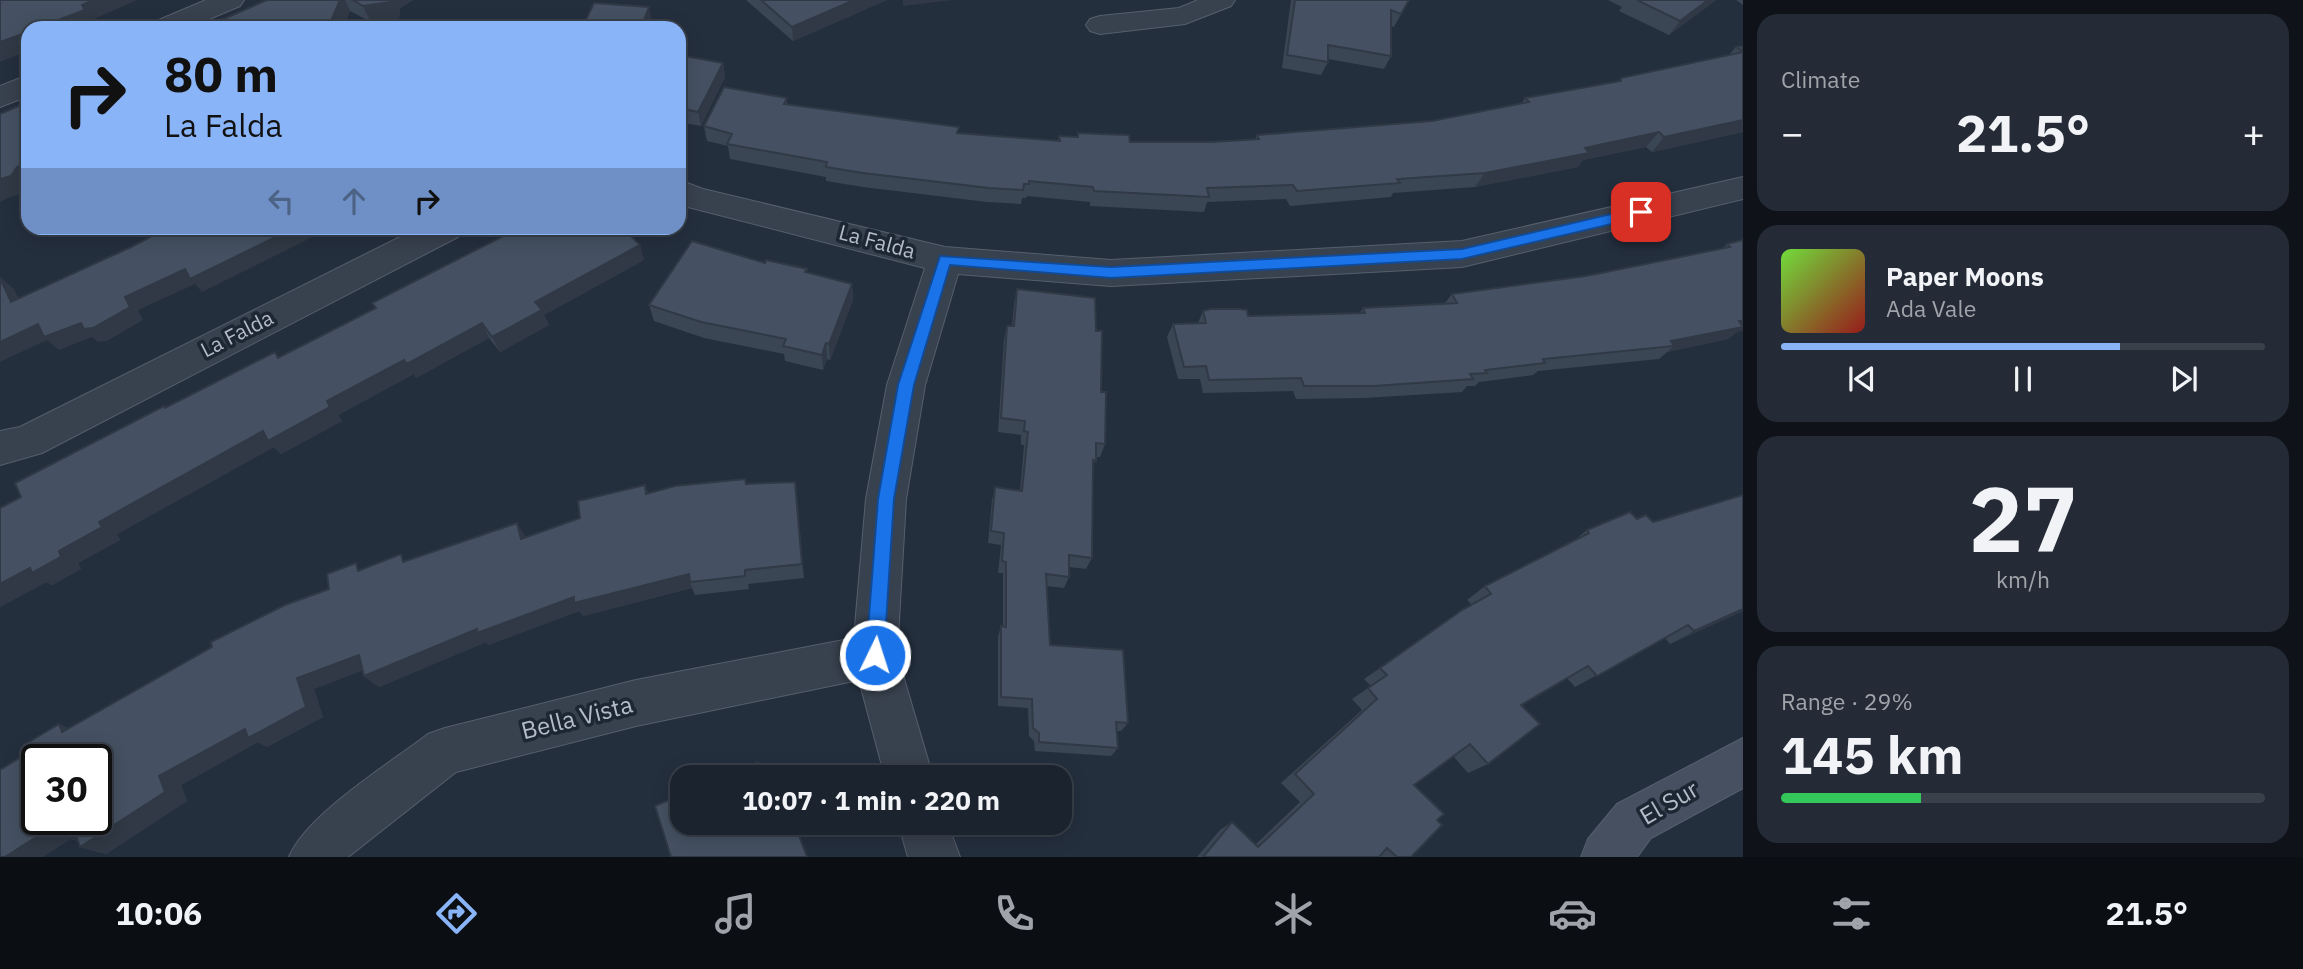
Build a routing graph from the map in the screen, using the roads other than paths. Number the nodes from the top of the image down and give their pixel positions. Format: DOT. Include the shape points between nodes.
graph roads {
  1 [pos="230,0"];
  2 [pos="1221,0"];
  3 [pos="180,21"];
  4 [pos="1100,25"];
  5 [pos="21,88"];
  6 [pos="0,97"];
  7 [pos="1743,188"];
  8 [pos="686,194"];
  9 [pos="432,235"];
  10 [pos="945,260"];
  11 [pos="14,444"];
  12 [pos="875,655"];
  13 [pos="1743,762"];
  14 [pos="906,765"];
  15 [pos="925,835"];
  16 [pos="314,857"];
  17 [pos="935,857"];
  18 [pos="1606,857"];
  1 -- 3 [label="street"];
  2 -- 4 [label="street" via="1185,16"];
  5 -- 6 [label="street"];
  7 -- 10 [label="street, La Falda" via="1462,254 1111,273"];
  8 -- 10 [label="street, La Falda"];
  9 -- 11 [label="street, La Falda"];
  10 -- 12 [label="street" via="906,385 899,423 886,499"];
  12 -- 14 [label="street"];
  12 -- 16 [label="street, Bella Vista" via="636,703 446,751 336,834"];
  13 -- 18 [label="street, El Sur" via="1634,821"];
  15 -- 17 [label="street"];
}
